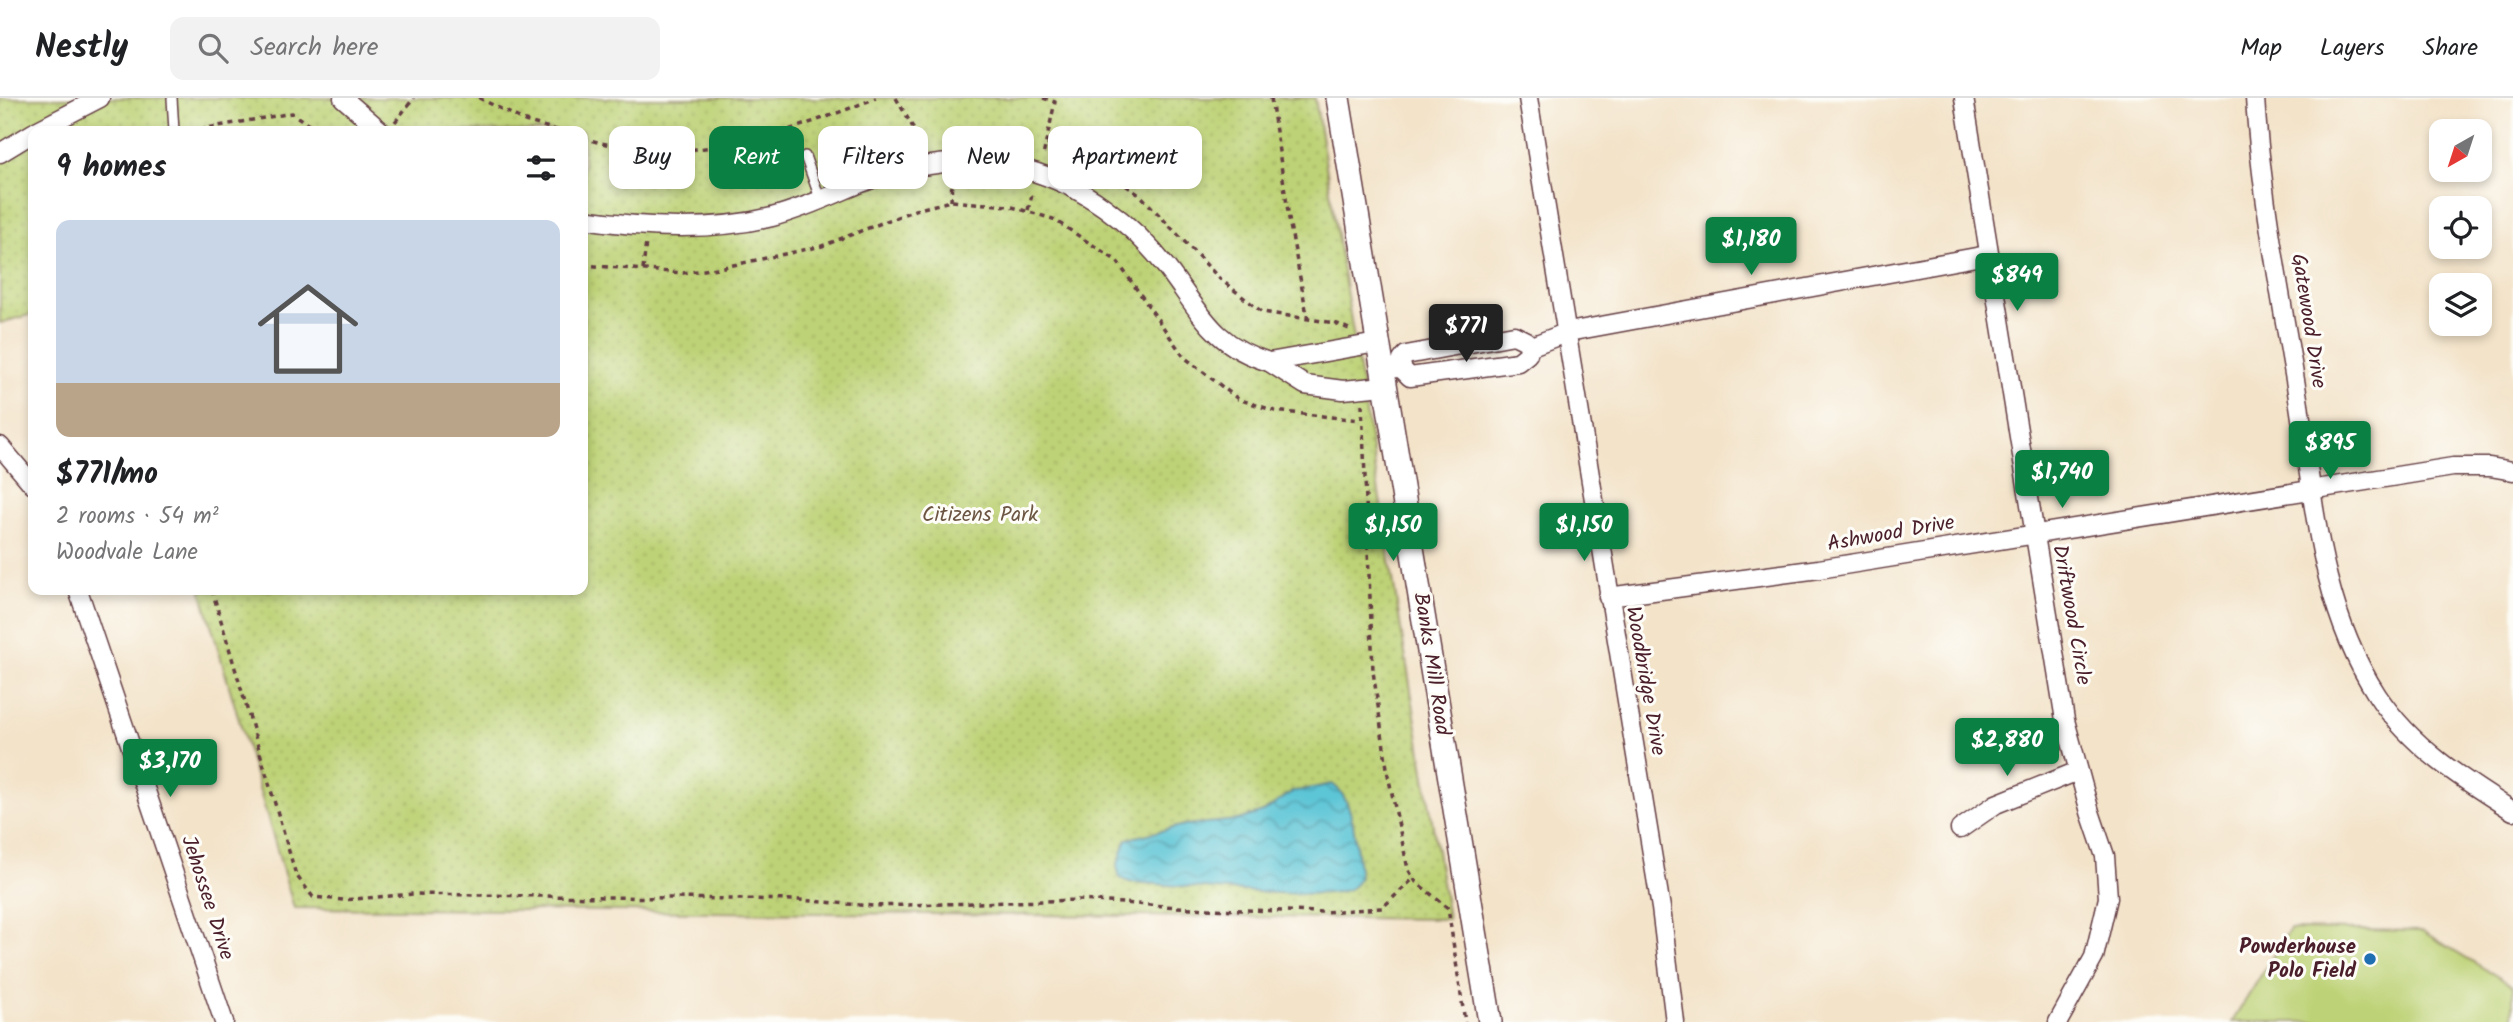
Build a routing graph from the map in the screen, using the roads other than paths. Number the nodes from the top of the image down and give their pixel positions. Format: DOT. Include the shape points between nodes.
graph roads {
  1 [pos="100,98"];
  2 [pos="172,98"];
  3 [pos="343,98"];
  4 [pos="1338,98"];
  5 [pos="1528,98"];
  6 [pos="1964,98"];
  7 [pos="2255,98"];
  8 [pos="46,126"];
  9 [pos="174,126"];
  10 [pos="376,126"];
  11 [pos="28,136"];
  12 [pos="0,153"];
  13 [pos="805,156"];
  14 [pos="821,201"];
  15 [pos="588,220"];
  16 [pos="1987,255"];
  17 [pos="1568,332"];
  18 [pos="1368,344"];
  19 [pos="1529,347"];
  20 [pos="1269,362"];
  21 [pos="1382,378"];
  22 [pos="0,446"];
  23 [pos="2513,471"];
  24 [pos="28,479"];
  25 [pos="2312,491"];
  26 [pos="2034,534"];
  27 [pos="80,595"];
  28 [pos="1608,597"];
  29 [pos="2078,771"];
  30 [pos="2513,811"];
  31 [pos="1960,829"];
  32 [pos="224,1022"];
  33 [pos="1490,1022"];
  34 [pos="1675,1022"];
  35 [pos="2058,1022"];
  1 -- 8 [label="street"];
  2 -- 9 [label="lane"];
  3 -- 10 [label="street"];
  4 -- 18 [label="street, Banks Mill Road"];
  5 -- 17 [label="street, Woodbridge Drive"];
  6 -- 16 [label="street"];
  7 -- 25 [label="street, Gatewood Drive" via="2271,240"];
  11 -- 12 [label="street"];
  13 -- 14 [label="lane"];
  14 -- 15 [label="street" via="742,223 648,226"];
  14 -- 20 [label="street" via="858,184 922,167 977,162 1038,173 1085,195 1128,226 1166,266 1209,328 1235,349"];
  16 -- 17 [label="street"];
  16 -- 26 [label="street"];
  17 -- 19 [label="street"];
  17 -- 28 [label="street, Woodbridge Drive"];
  18 -- 20 [label="street"];
  18 -- 21 [label="street, Banks Mill Road"];
  19 -- 21 [label="street" via="1518,362"];
  19 -- 21 [label="street" via="1514,335 1406,355"];
  20 -- 21 [label="street" via="1305,385 1343,390"];
  21 -- 33 [label="street, Banks Mill Road"];
  22 -- 24 [label="street"];
  23 -- 25 [label="street, Ashwood Drive" via="2453,467"];
  25 -- 26 [label="street, Ashwood Drive"];
  25 -- 30 [label="street, Gatewood Drive" via="2319,549 2335,607 2378,696 2427,752"];
  26 -- 28 [label="street, Ashwood Drive"];
  26 -- 29 [label="street, Driftwood Circle"];
  27 -- 32 [label="street, Jehossee Drive"];
  28 -- 34 [label="street, Woodbridge Drive" via="1661,908"];
  29 -- 31 [label="street" via="1996,804"];
  29 -- 35 [label="street, Driftwood Circle" via="2105,856 2108,898 2095,957"];
}
